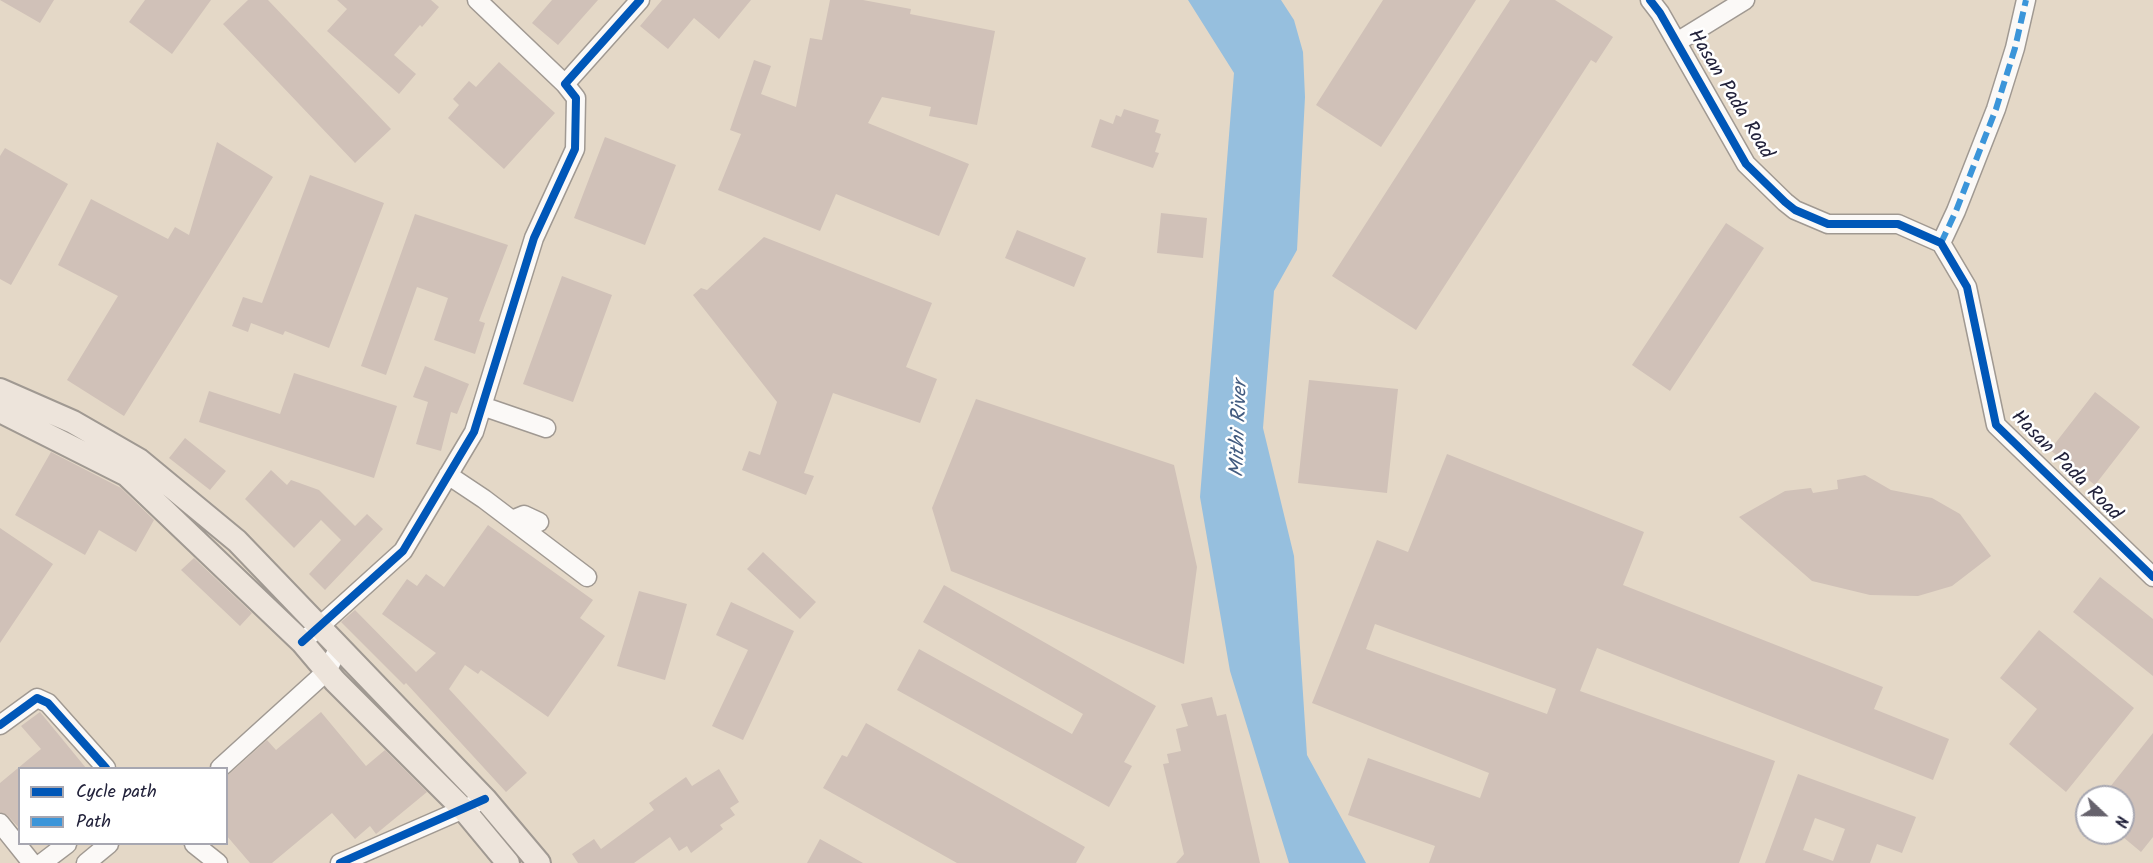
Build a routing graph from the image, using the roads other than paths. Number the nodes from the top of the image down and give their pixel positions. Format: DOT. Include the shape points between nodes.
graph roads {
  1 [pos="477,0"];
  2 [pos="640,0"];
  3 [pos="1650,0"];
  4 [pos="1745,0"];
  5 [pos="2026,0"];
  6 [pos="1677,42"];
  7 [pos="565,84"];
  8 [pos="1941,243"];
  9 [pos="0,390"];
  10 [pos="482,406"];
  11 [pos="0,411"];
  12 [pos="73,422"];
  13 [pos="546,428"];
  14 [pos="62,442"];
  15 [pos="448,476"];
  16 [pos="512,520"];
  17 [pos="539,522"];
  18 [pos="587,577"];
  19 [pos="2153,578"];
  20 [pos="310,635"];
  21 [pos="338,649"];
  22 [pos="331,676"];
  23 [pos="0,725"];
  24 [pos="105,767"];
  25 [pos="221,767"];
  26 [pos="484,799"];
  27 [pos="464,810"];
  28 [pos="0,823"];
  29 [pos="64,845"];
  30 [pos="108,845"];
  31 [pos="196,845"];
  32 [pos="32,863"];
  33 [pos="42,863"];
  34 [pos="86,863"];
  35 [pos="218,863"];
  36 [pos="340,863"];
  37 [pos="508,863"];
  38 [pos="539,863"];
  1 -- 7 [label="street"];
  2 -- 7 [label="street"];
  3 -- 6 [label="street, Hasan Pada Road"];
  4 -- 6 [label="street"];
  5 -- 8 [label="street" via="1996,109"];
  6 -- 8 [label="street, Hasan Pada Road" via="1746,164 1795,210 1828,224 1898,224"];
  7 -- 10 [label="street" via="576,98 575,149 534,238"];
  8 -- 19 [label="street, Hasan Pada Road" via="1967,287 1996,424"];
  9 -- 12 [label="main road"];
  10 -- 13 [label="street"];
  10 -- 15 [label="street" via="474,432"];
  11 -- 14 [label="main road"];
  12 -- 14 [label="main road"];
  12 -- 20 [label="main road" via="139,460 237,541"];
  14 -- 20 [label="main road" via="127,475"];
  15 -- 16 [label="street"];
  15 -- 20 [label="street" via="403,551"];
  16 -- 17 [label="street" via="524,515"];
  16 -- 18 [label="street"];
  20 -- 21 [label="main road"];
  20 -- 22 [label="main road"];
  21 -- 22 [label="street"];
  21 -- 26 [label="main road"];
  22 -- 25 [label="street"];
  22 -- 27 [label="main road"];
  23 -- 24 [label="street" via="36,698 48,703"];
  26 -- 27 [label="street"];
  26 -- 38 [label="main road"];
  27 -- 36 [label="street"];
  27 -- 37 [label="main road"];
  28 -- 32 [label="street"];
  29 -- 33 [label="street"];
  30 -- 34 [label="street"];
  31 -- 35 [label="street"];
}
